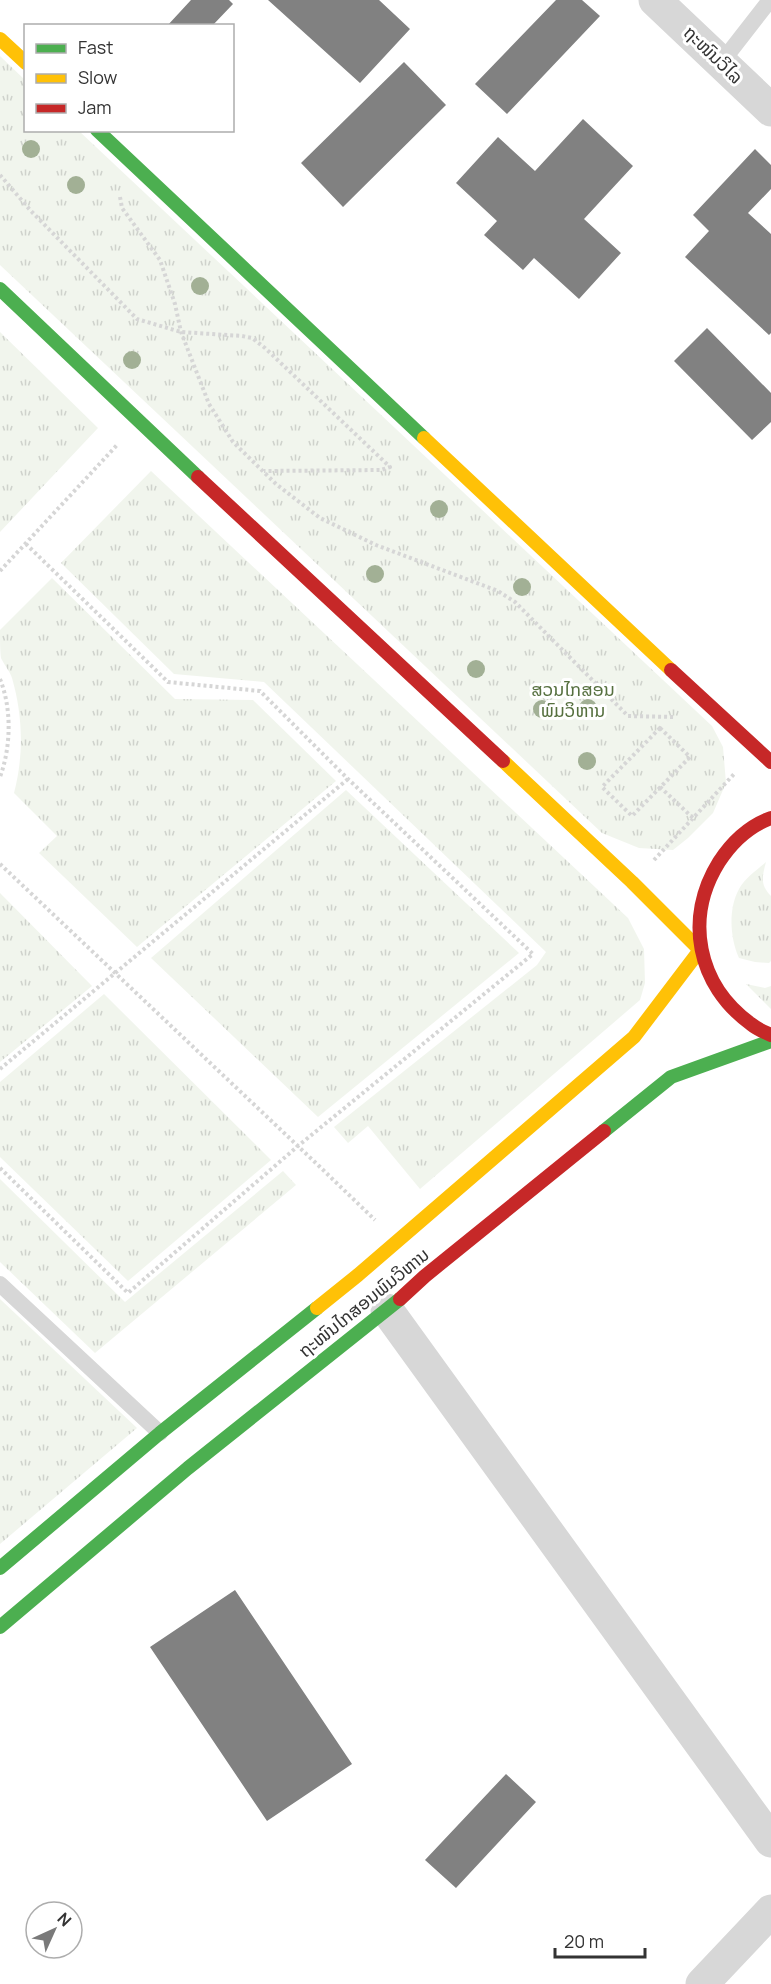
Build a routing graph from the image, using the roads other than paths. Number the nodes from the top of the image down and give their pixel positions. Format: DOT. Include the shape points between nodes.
graph roads {
  1 [pos="655,0"];
  2 [pos="770,0"];
  3 [pos="0,39"];
  4 [pos="24,61"];
  5 [pos="721,63"];
  6 [pos="771,110"];
  7 [pos="99,132"];
  8 [pos="0,289"];
  9 [pos="771,762"];
  10 [pos="771,818"];
  11 [pos="700,950"];
  12 [pos="771,1035"];
  13 [pos="771,1041"];
  14 [pos="0,1284"];
  15 [pos="387,1310"];
  16 [pos="160,1433"];
  17 [pos="0,1568"];
  18 [pos="0,1627"];
  19 [pos="771,1841"];
  20 [pos="771,1911"];
  21 [pos="702,1984"];
  1 -- 5 [label="street, ຖະໜົນວິໄລ"];
  2 -- 5 [label="lane"];
  3 -- 4 [label="main road"];
  5 -- 6 [label="street, ຖະໜົນວິໄລ"];
  7 -- 9 [label="main road"];
  8 -- 11 [label="main road"];
  10 -- 11 [label="main road" via="746,831 715,865 700,908"];
  11 -- 12 [label="main road" via="711,979 728,1004 751,1025"];
  11 -- 16 [label="main road, ຖະໜົນໄກສອນພົມວິຫານ" via="634,1036 400,1246"];
  13 -- 15 [label="main road, ຖະໜົນໄກສອນພົມວິຫານ" via="671,1077 422,1272"];
  14 -- 16 [label="lane"];
  15 -- 18 [label="main road, ຖະໜົນໄກສອນພົມວິຫານ" via="188,1468"];
  15 -- 19 [label="street"];
  16 -- 17 [label="main road, ຖະໜົນໄກສອນພົມວິຫານ"];
  20 -- 21 [label="street"];
}
